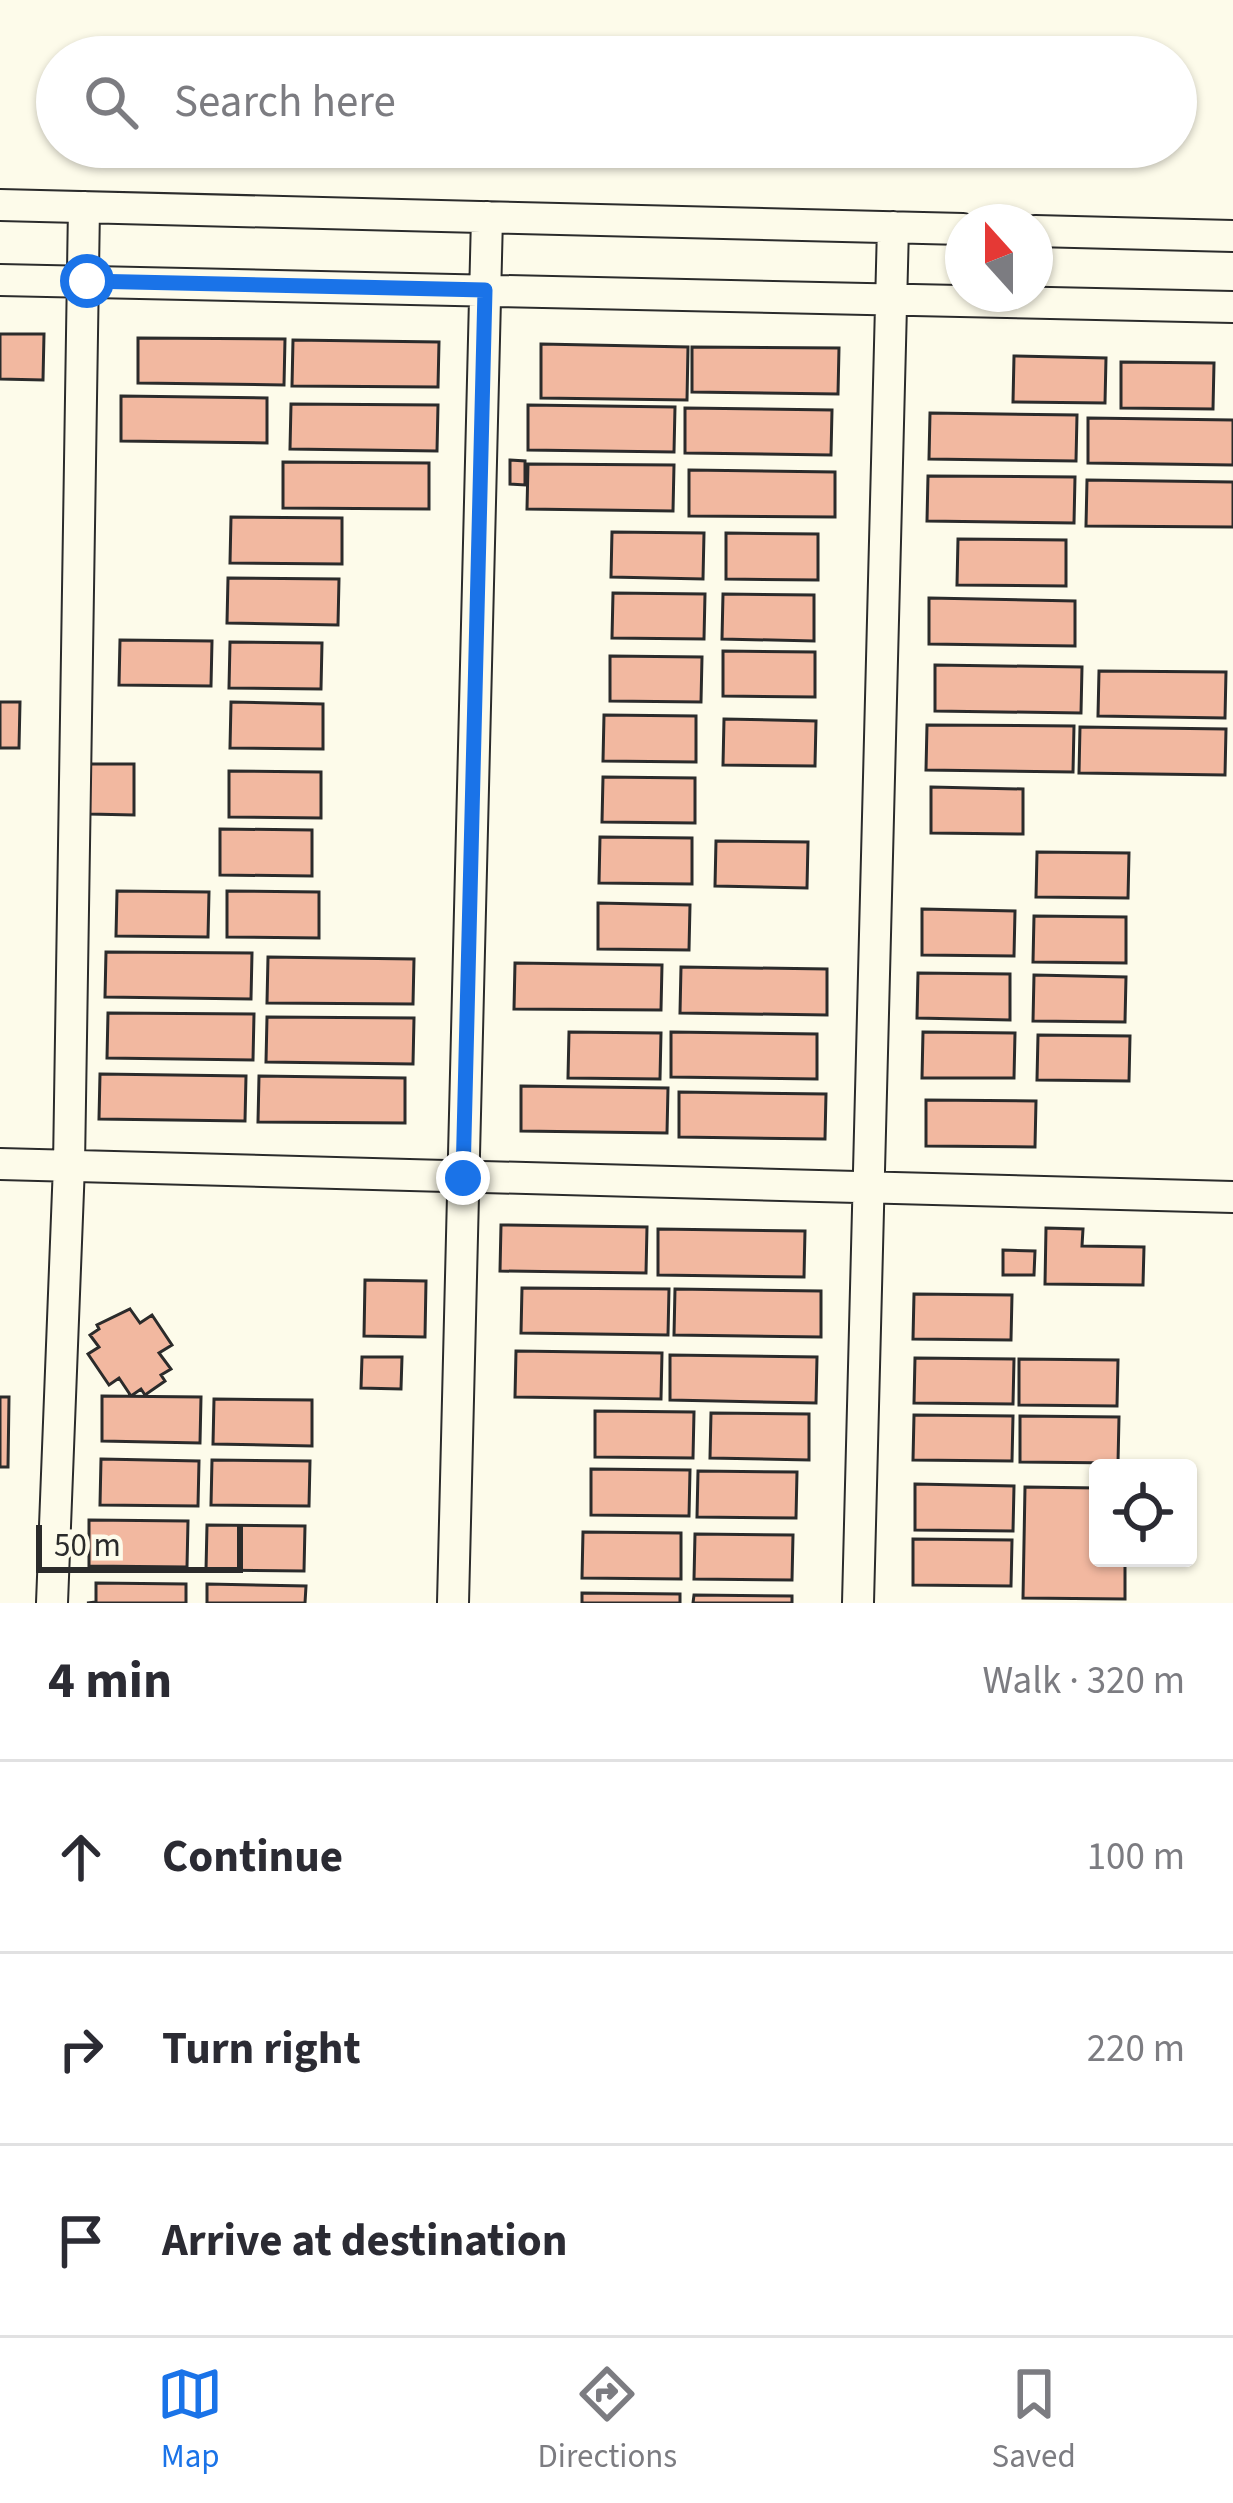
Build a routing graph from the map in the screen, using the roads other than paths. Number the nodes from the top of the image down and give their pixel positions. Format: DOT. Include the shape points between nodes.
graph roads {
  1 [pos="0,205"];
  2 [pos="84,207"];
  3 [pos="487,217"];
  4 [pos="893,227"];
  5 [pos="945,228"];
  6 [pos="1053,231"];
  7 [pos="1233,236"];
  8 [pos="0,280"];
  9 [pos="87,281"];
  10 [pos="485,290"];
  11 [pos="891,299"];
  12 [pos="1233,307"];
  13 [pos="0,1164"];
  14 [pos="69,1166"];
  15 [pos="463,1178"];
  16 [pos="868,1191"];
  17 [pos="1233,1197"];
  18 [pos="52,1603"];
  19 [pos="453,1603"];
  20 [pos="858,1603"];
  1 -- 2 [label="street"];
  2 -- 3 [label="street"];
  2 -- 9 [label="street"];
  3 -- 4 [label="street"];
  3 -- 10 [label="street"];
  4 -- 5 [label="street"];
  4 -- 11 [label="street"];
  6 -- 7 [label="street"];
  8 -- 9 [label="street"];
  9 -- 10 [label="street"];
  9 -- 14 [label="street"];
  10 -- 11 [label="street"];
  10 -- 15 [label="street"];
  11 -- 12 [label="street"];
  11 -- 16 [label="street"];
  13 -- 14 [label="street"];
  14 -- 15 [label="street"];
  14 -- 18 [label="street"];
  15 -- 16 [label="street"];
  15 -- 19 [label="street"];
  16 -- 17 [label="street"];
  16 -- 20 [label="street"];
}
